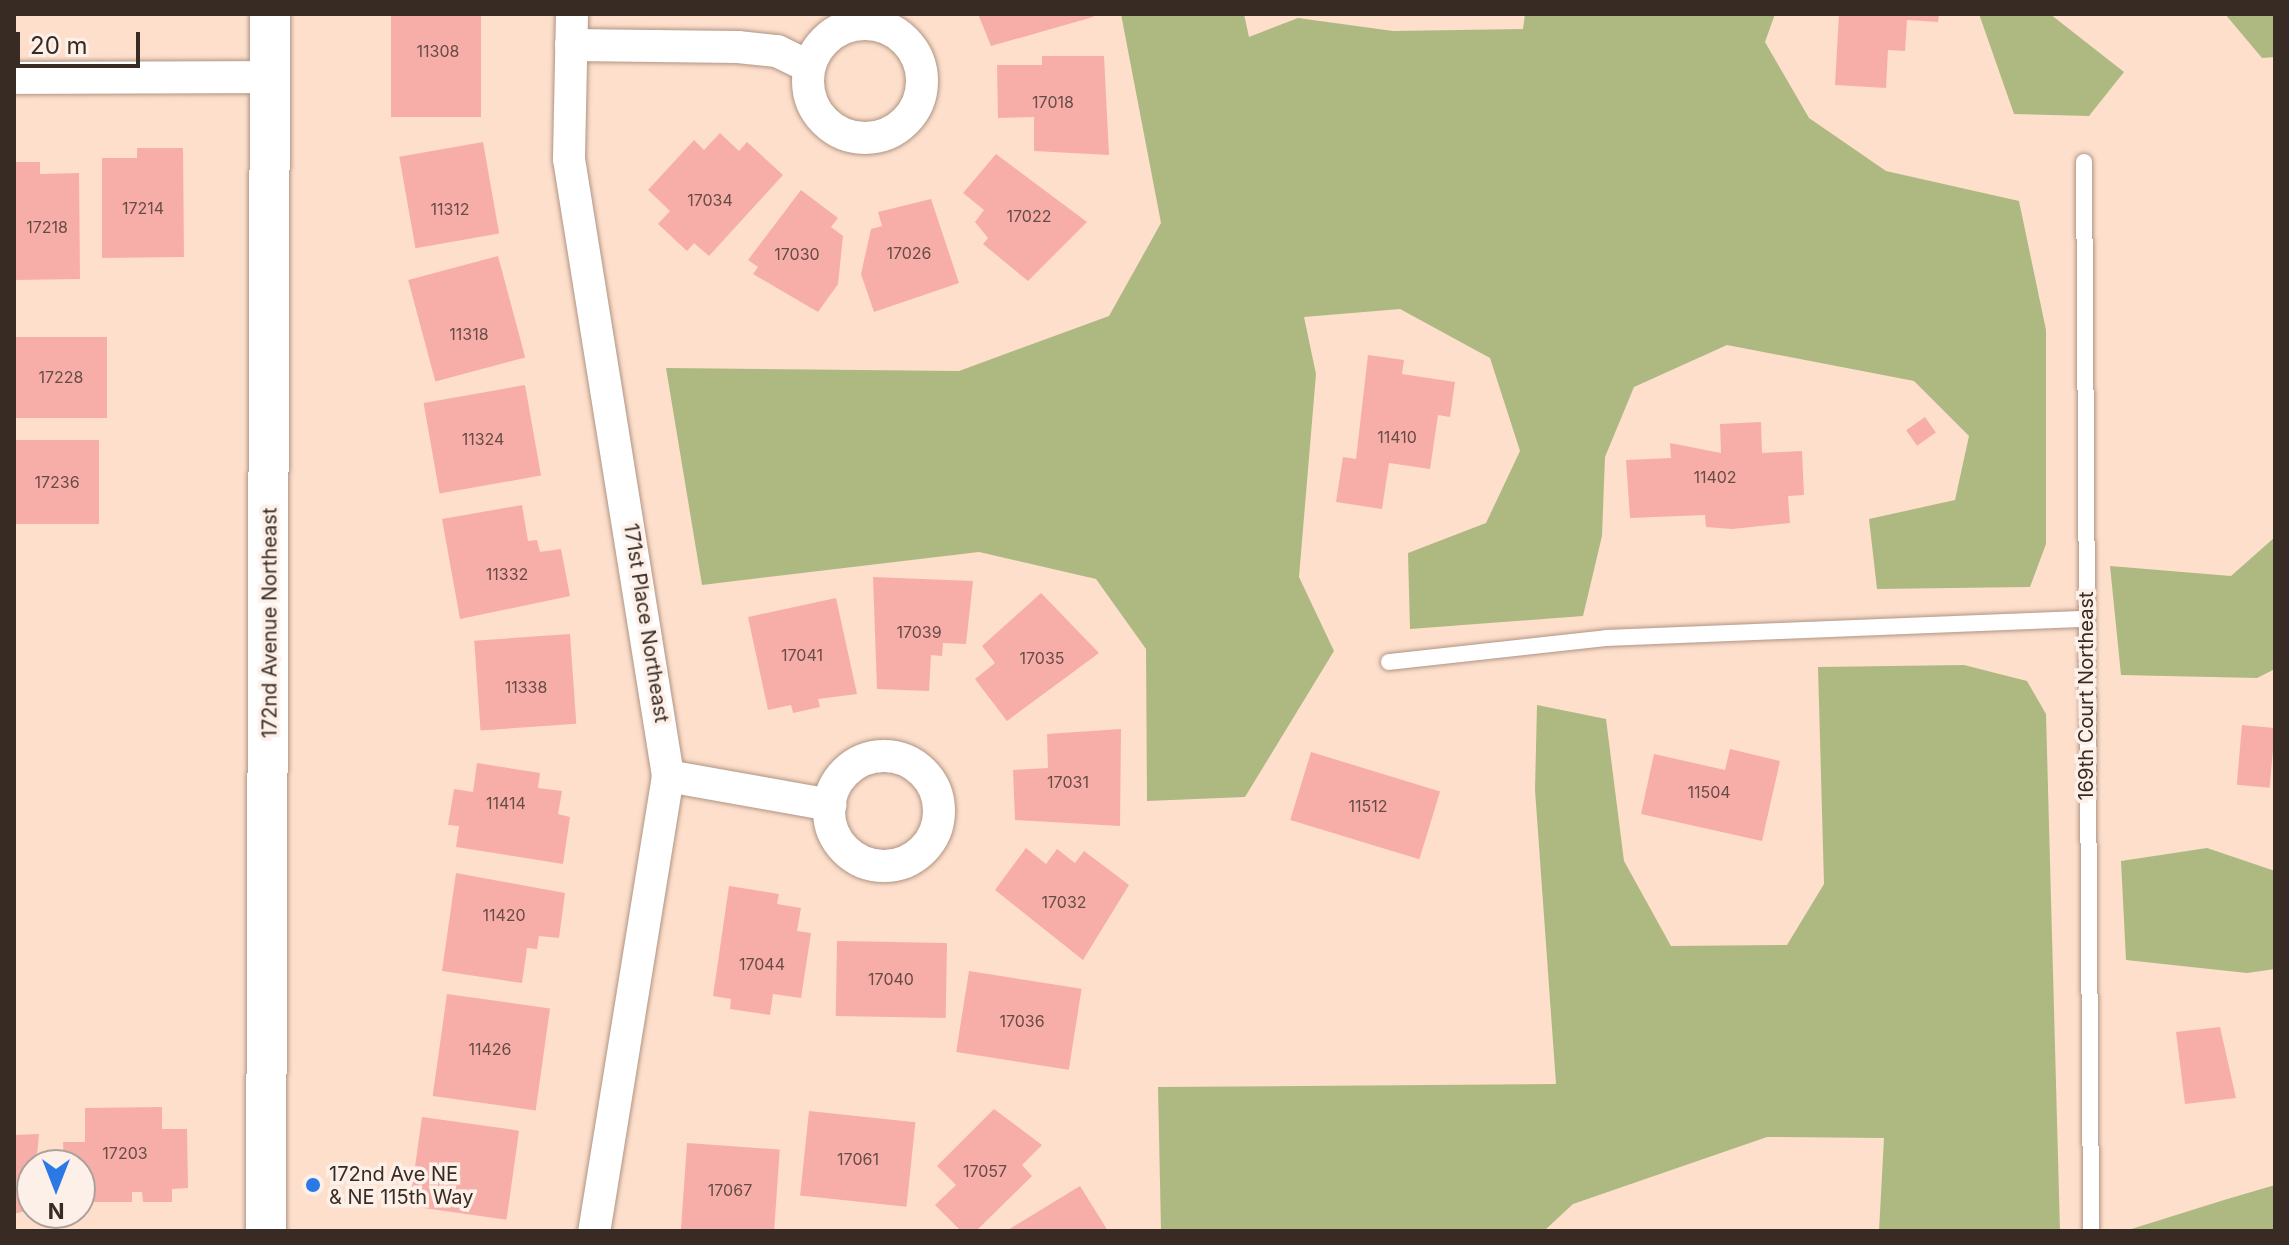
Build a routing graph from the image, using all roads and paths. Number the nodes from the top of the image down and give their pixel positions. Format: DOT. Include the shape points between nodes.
graph roads {
  1 [pos="270,14"];
  2 [pos="572,29"];
  3 [pos="808,66"];
  4 [pos="270,77"];
  5 [pos="14,78"];
  6 [pos="2084,162"];
  7 [pos="2085,619"];
  8 [pos="1389,662"];
  9 [pos="668,776"];
  10 [pos="830,805"];
  11 [pos="266,1231"];
  12 [pos="594,1231"];
  13 [pos="2091,1231"];
  1 -- 4 [label="street, 172nd Avenue Northeast"];
  2 -- 3 [label="street" via="777,51"];
  2 -- 9 [label="street, 171st Place Northeast" via="569,159"];
  4 -- 5 [label="street"];
  4 -- 11 [label="street, 172nd Avenue Northeast"];
  6 -- 7 [label="lane, 169th Court Northeast"];
  7 -- 8 [label="lane" via="1607,638"];
  7 -- 13 [label="lane, 169th Court Northeast"];
  9 -- 10 [label="street"];
  9 -- 12 [label="street, 171st Place Northeast"];
}
